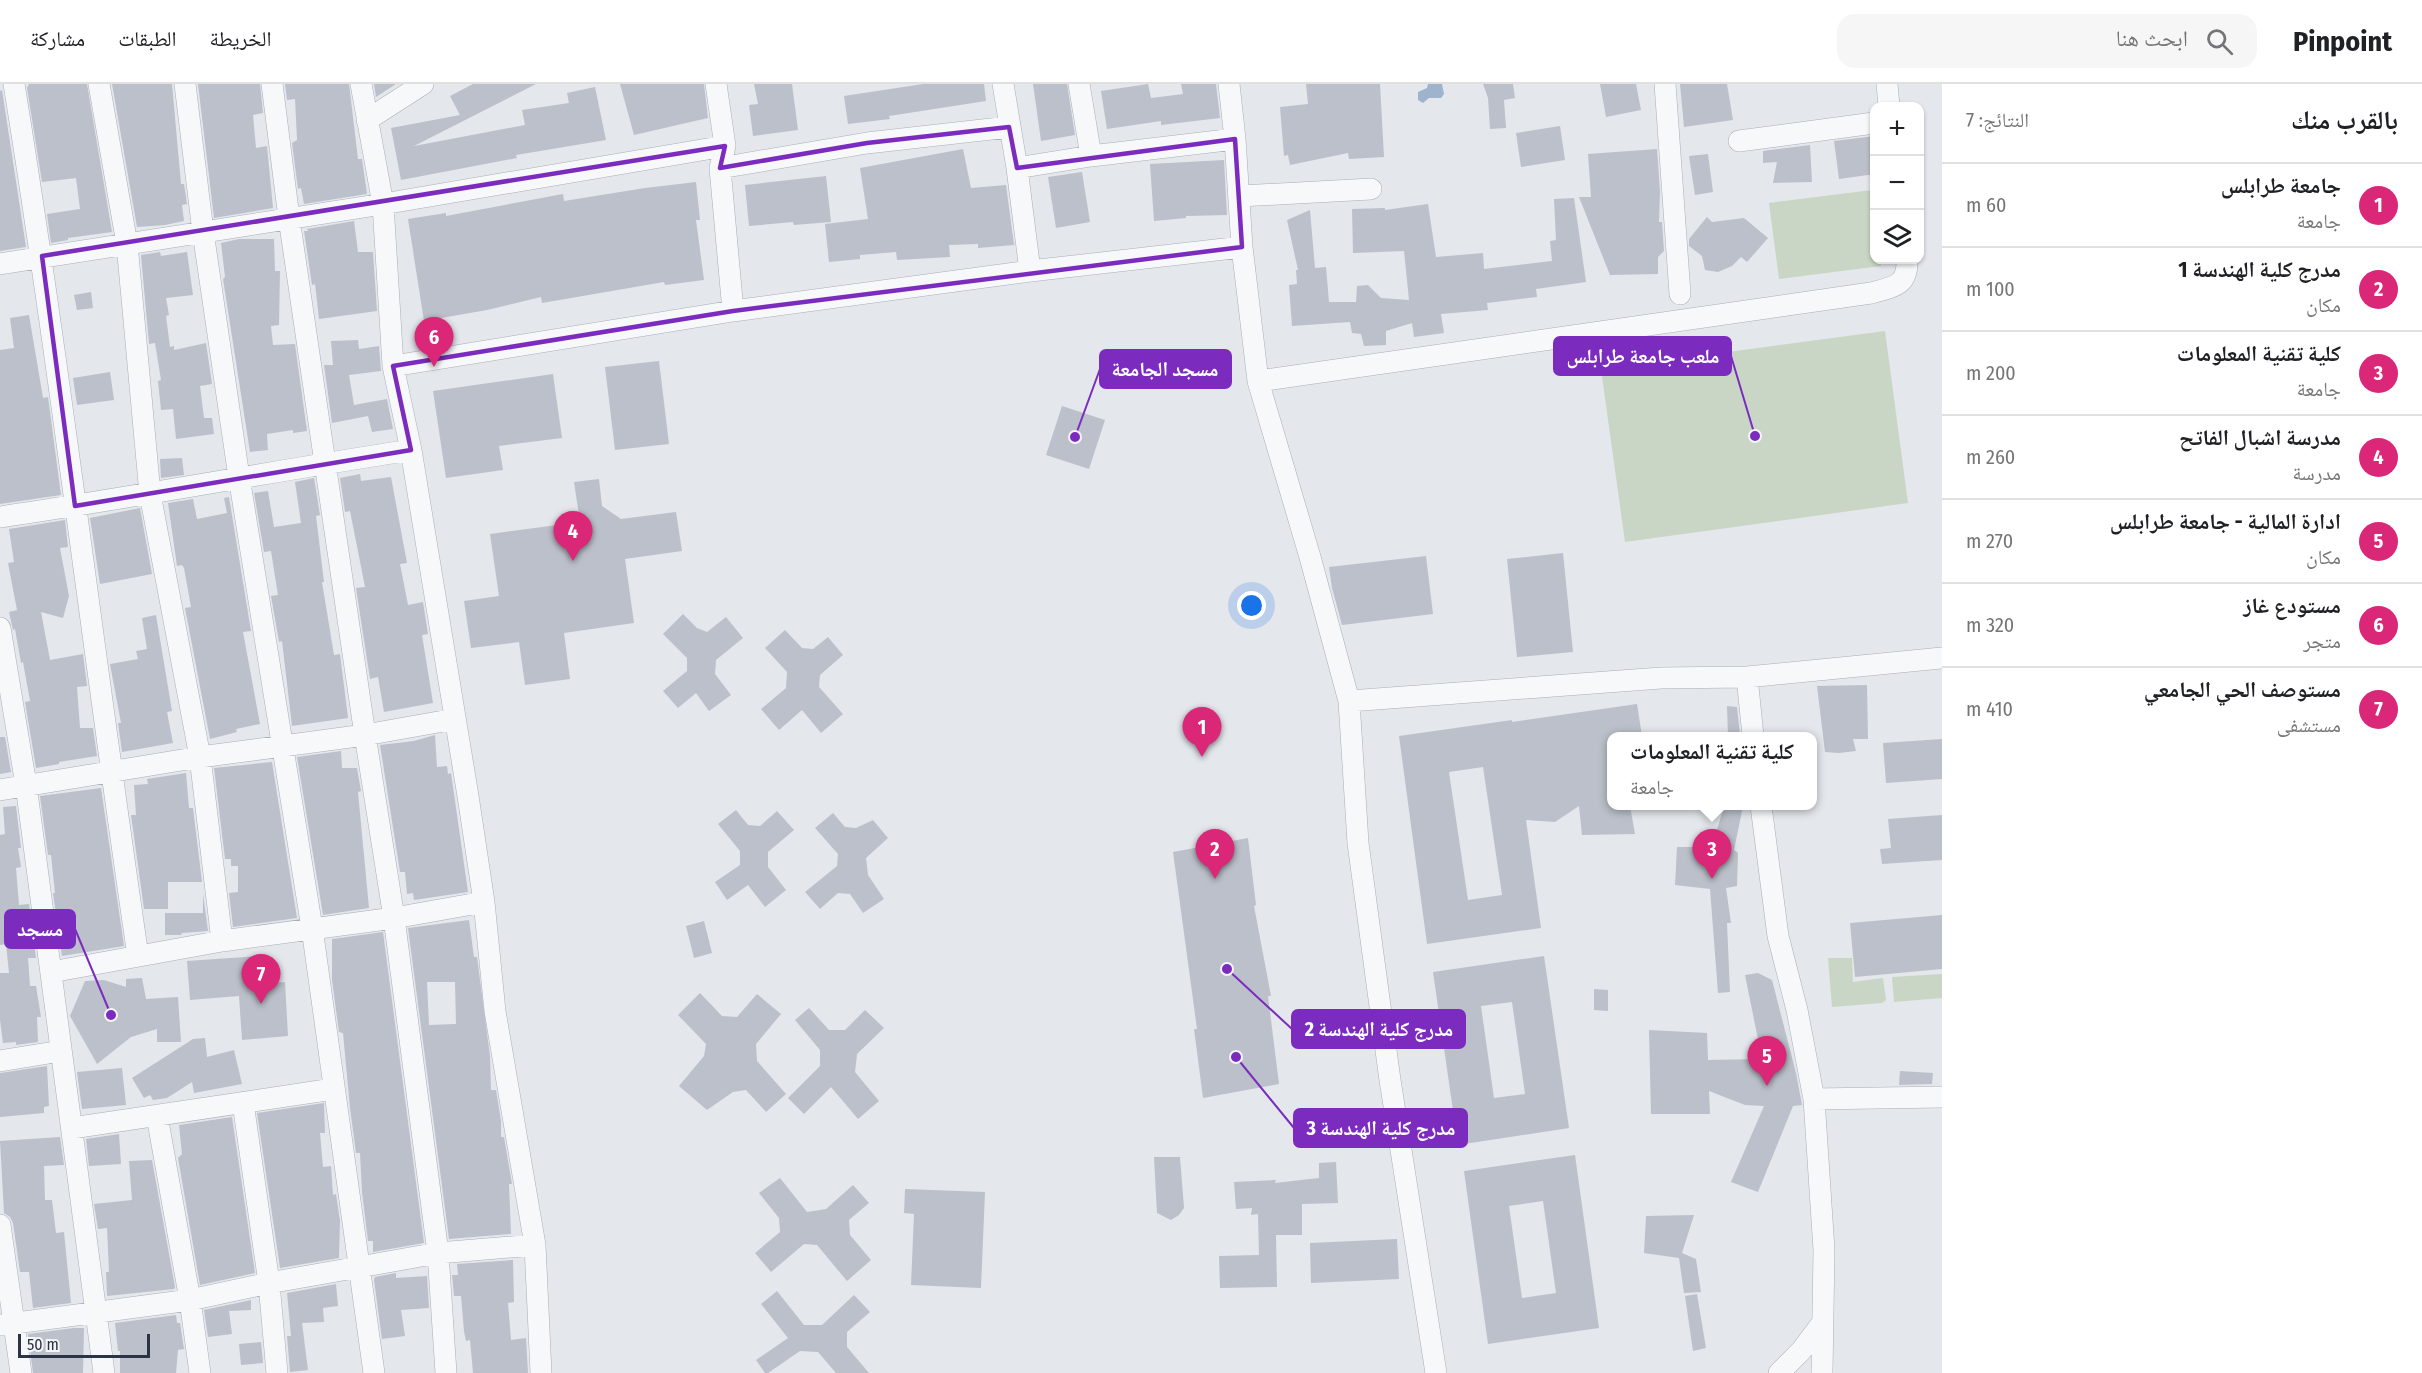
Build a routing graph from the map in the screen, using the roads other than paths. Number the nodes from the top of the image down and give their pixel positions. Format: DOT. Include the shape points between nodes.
graph roads {
  1 [pos="14,84"];
  2 [pos="99,84"];
  3 [pos="185,84"];
  4 [pos="272,84"];
  5 [pos="362,84"];
  6 [pos="423,84"];
  7 [pos="716,84"];
  8 [pos="1003,84"];
  9 [pos="1079,84"];
  10 [pos="1229,84"];
  11 [pos="1665,84"];
  12 [pos="1887,84"];
  13 [pos="1889,102"];
  14 [pos="367,120"];
  15 [pos="1870,124"];
  16 [pos="1009,127"];
  17 [pos="1235,139"];
  18 [pos="1739,141"];
  19 [pos="725,146"];
  20 [pos="1091,156"];
  21 [pos="720,168"];
  22 [pos="1017,168"];
  23 [pos="1371,189"];
  24 [pos="1240,196"];
  25 [pos="383,204"];
  26 [pos="289,218"];
  27 [pos="203,232"];
  28 [pos="127,244"];
  29 [pos="1242,247"];
  30 [pos="42,256"];
  31 [pos="0,264"];
  32 [pos="1907,264"];
  33 [pos="1030,271"];
  34 [pos="1680,294"];
  35 [pos="733,311"];
  36 [pos="393,366"];
  37 [pos="1258,381"];
  38 [pos="411,450"];
  39 [pos="326,463"];
  40 [pos="239,477"];
  41 [pos="150,494"];
  42 [pos="75,506"];
  43 [pos="0,517"];
  44 [pos="0,628"];
  45 [pos="1942,658"];
  46 [pos="1748,677"];
  47 [pos="1349,701"];
  48 [pos="454,719"];
  49 [pos="1753,732"];
  50 [pos="365,735"];
  51 [pos="282,746"];
  52 [pos="200,758"];
  53 [pos="111,773"];
  54 [pos="26,785"];
  55 [pos="0,790"];
  56 [pos="1762,810"];
  57 [pos="484,902"];
  58 [pos="394,918"];
  59 [pos="312,928"];
  60 [pos="222,941"];
  61 [pos="138,956"];
  62 [pos="51,972"];
  63 [pos="61,1051"];
  64 [pos="0,1061"];
  65 [pos="333,1089"];
  66 [pos="1942,1097"];
  67 [pos="1814,1099"];
  68 [pos="243,1103"];
  69 [pos="157,1116"];
  70 [pos="72,1128"];
  71 [pos="0,1225"];
  72 [pos="535,1245"];
  73 [pos="438,1253"];
  74 [pos="360,1266"];
  75 [pos="269,1283"];
  76 [pos="190,1300"];
  77 [pos="98,1314"];
  78 [pos="1822,1323"];
  79 [pos="8,1325"];
  80 [pos="21,1373"];
  81 [pos="104,1373"];
  82 [pos="200,1373"];
  83 [pos="277,1373"];
  84 [pos="374,1373"];
  85 [pos="446,1373"];
  86 [pos="542,1373"];
  87 [pos="1436,1373"];
  88 [pos="1779,1373"];
  89 [pos="1822,1373"];
  1 -- 30 [label="street"];
  2 -- 28 [label="street"];
  3 -- 27 [label="street"];
  4 -- 26 [label="street"];
  5 -- 14 [label="street"];
  6 -- 14 [label="street"];
  7 -- 19 [label="street"];
  8 -- 16 [label="street"];
  9 -- 20 [label="street"];
  10 -- 17 [label="street"];
  11 -- 34 [label="street"];
  12 -- 13 [label="street"];
  14 -- 25 [label="street"];
  15 -- 18 [label="street"];
  16 -- 21 [label="street" via="867,143"];
  16 -- 22 [label="street"];
  17 -- 20 [label="street"];
  17 -- 24 [label="street"];
  19 -- 21 [label="street"];
  19 -- 25 [label="street"];
  20 -- 22 [label="street"];
  21 -- 35 [label="street"];
  22 -- 33 [label="street"];
  23 -- 24 [label="street"];
  24 -- 29 [label="street"];
  25 -- 26 [label="street"];
  25 -- 36 [label="street"];
  26 -- 27 [label="street"];
  26 -- 39 [label="street"];
  27 -- 28 [label="street"];
  27 -- 40 [label="street"];
  28 -- 30 [label="street"];
  28 -- 41 [label="street"];
  29 -- 33 [label="street"];
  29 -- 37 [label="street"];
  30 -- 31 [label="street"];
  30 -- 42 [label="street"];
  32 -- 37 [label="street" via="1906,276 1899,284 1871,293"];
  33 -- 35 [label="street"];
  35 -- 36 [label="street"];
  36 -- 38 [label="street"];
  37 -- 47 [label="street"];
  38 -- 39 [label="street"];
  38 -- 48 [label="street"];
  39 -- 40 [label="street"];
  39 -- 50 [label="street"];
  40 -- 41 [label="street"];
  40 -- 51 [label="street"];
  41 -- 42 [label="street"];
  41 -- 52 [label="street"];
  42 -- 43 [label="street"];
  42 -- 53 [label="street"];
  44 -- 54 [label="street"];
  45 -- 46 [label="street"];
  46 -- 47 [label="street" via="1661,678"];
  46 -- 49 [label="street"];
  47 -- 87 [label="street" via="1358,843"];
  48 -- 50 [label="street"];
  48 -- 57 [label="street"];
  50 -- 51 [label="street"];
  50 -- 58 [label="street"];
  51 -- 52 [label="street"];
  51 -- 59 [label="street"];
  52 -- 53 [label="street"];
  52 -- 60 [label="street"];
  53 -- 54 [label="street"];
  53 -- 61 [label="street"];
  54 -- 55 [label="street"];
  54 -- 62 [label="street"];
  56 -- 67 [label="street" via="1779,936"];
  57 -- 58 [label="street"];
  57 -- 72 [label="street" via="495,1011"];
  58 -- 59 [label="street"];
  58 -- 73 [label="street"];
  59 -- 60 [label="street"];
  59 -- 65 [label="street"];
  60 -- 61 [label="street"];
  61 -- 62 [label="street"];
  62 -- 63 [label="street"];
  63 -- 64 [label="street"];
  63 -- 70 [label="street"];
  65 -- 68 [label="street"];
  65 -- 74 [label="street"];
  66 -- 67 [label="street"];
  67 -- 78 [label="street" via="1824,1250"];
  68 -- 69 [label="street"];
  68 -- 75 [label="street"];
  69 -- 70 [label="street"];
  69 -- 76 [label="street"];
  70 -- 77 [label="street"];
  71 -- 79 [label="street"];
  72 -- 73 [label="street"];
  72 -- 86 [label="street"];
  73 -- 74 [label="street"];
  73 -- 85 [label="street"];
  74 -- 75 [label="street"];
  74 -- 84 [label="street"];
  75 -- 76 [label="street"];
  75 -- 83 [label="street"];
  76 -- 77 [label="street"];
  76 -- 82 [label="street"];
  77 -- 79 [label="street"];
  77 -- 81 [label="street"];
  78 -- 88 [label="street"];
  78 -- 89 [label="street"];
  79 -- 80 [label="street"];
}
